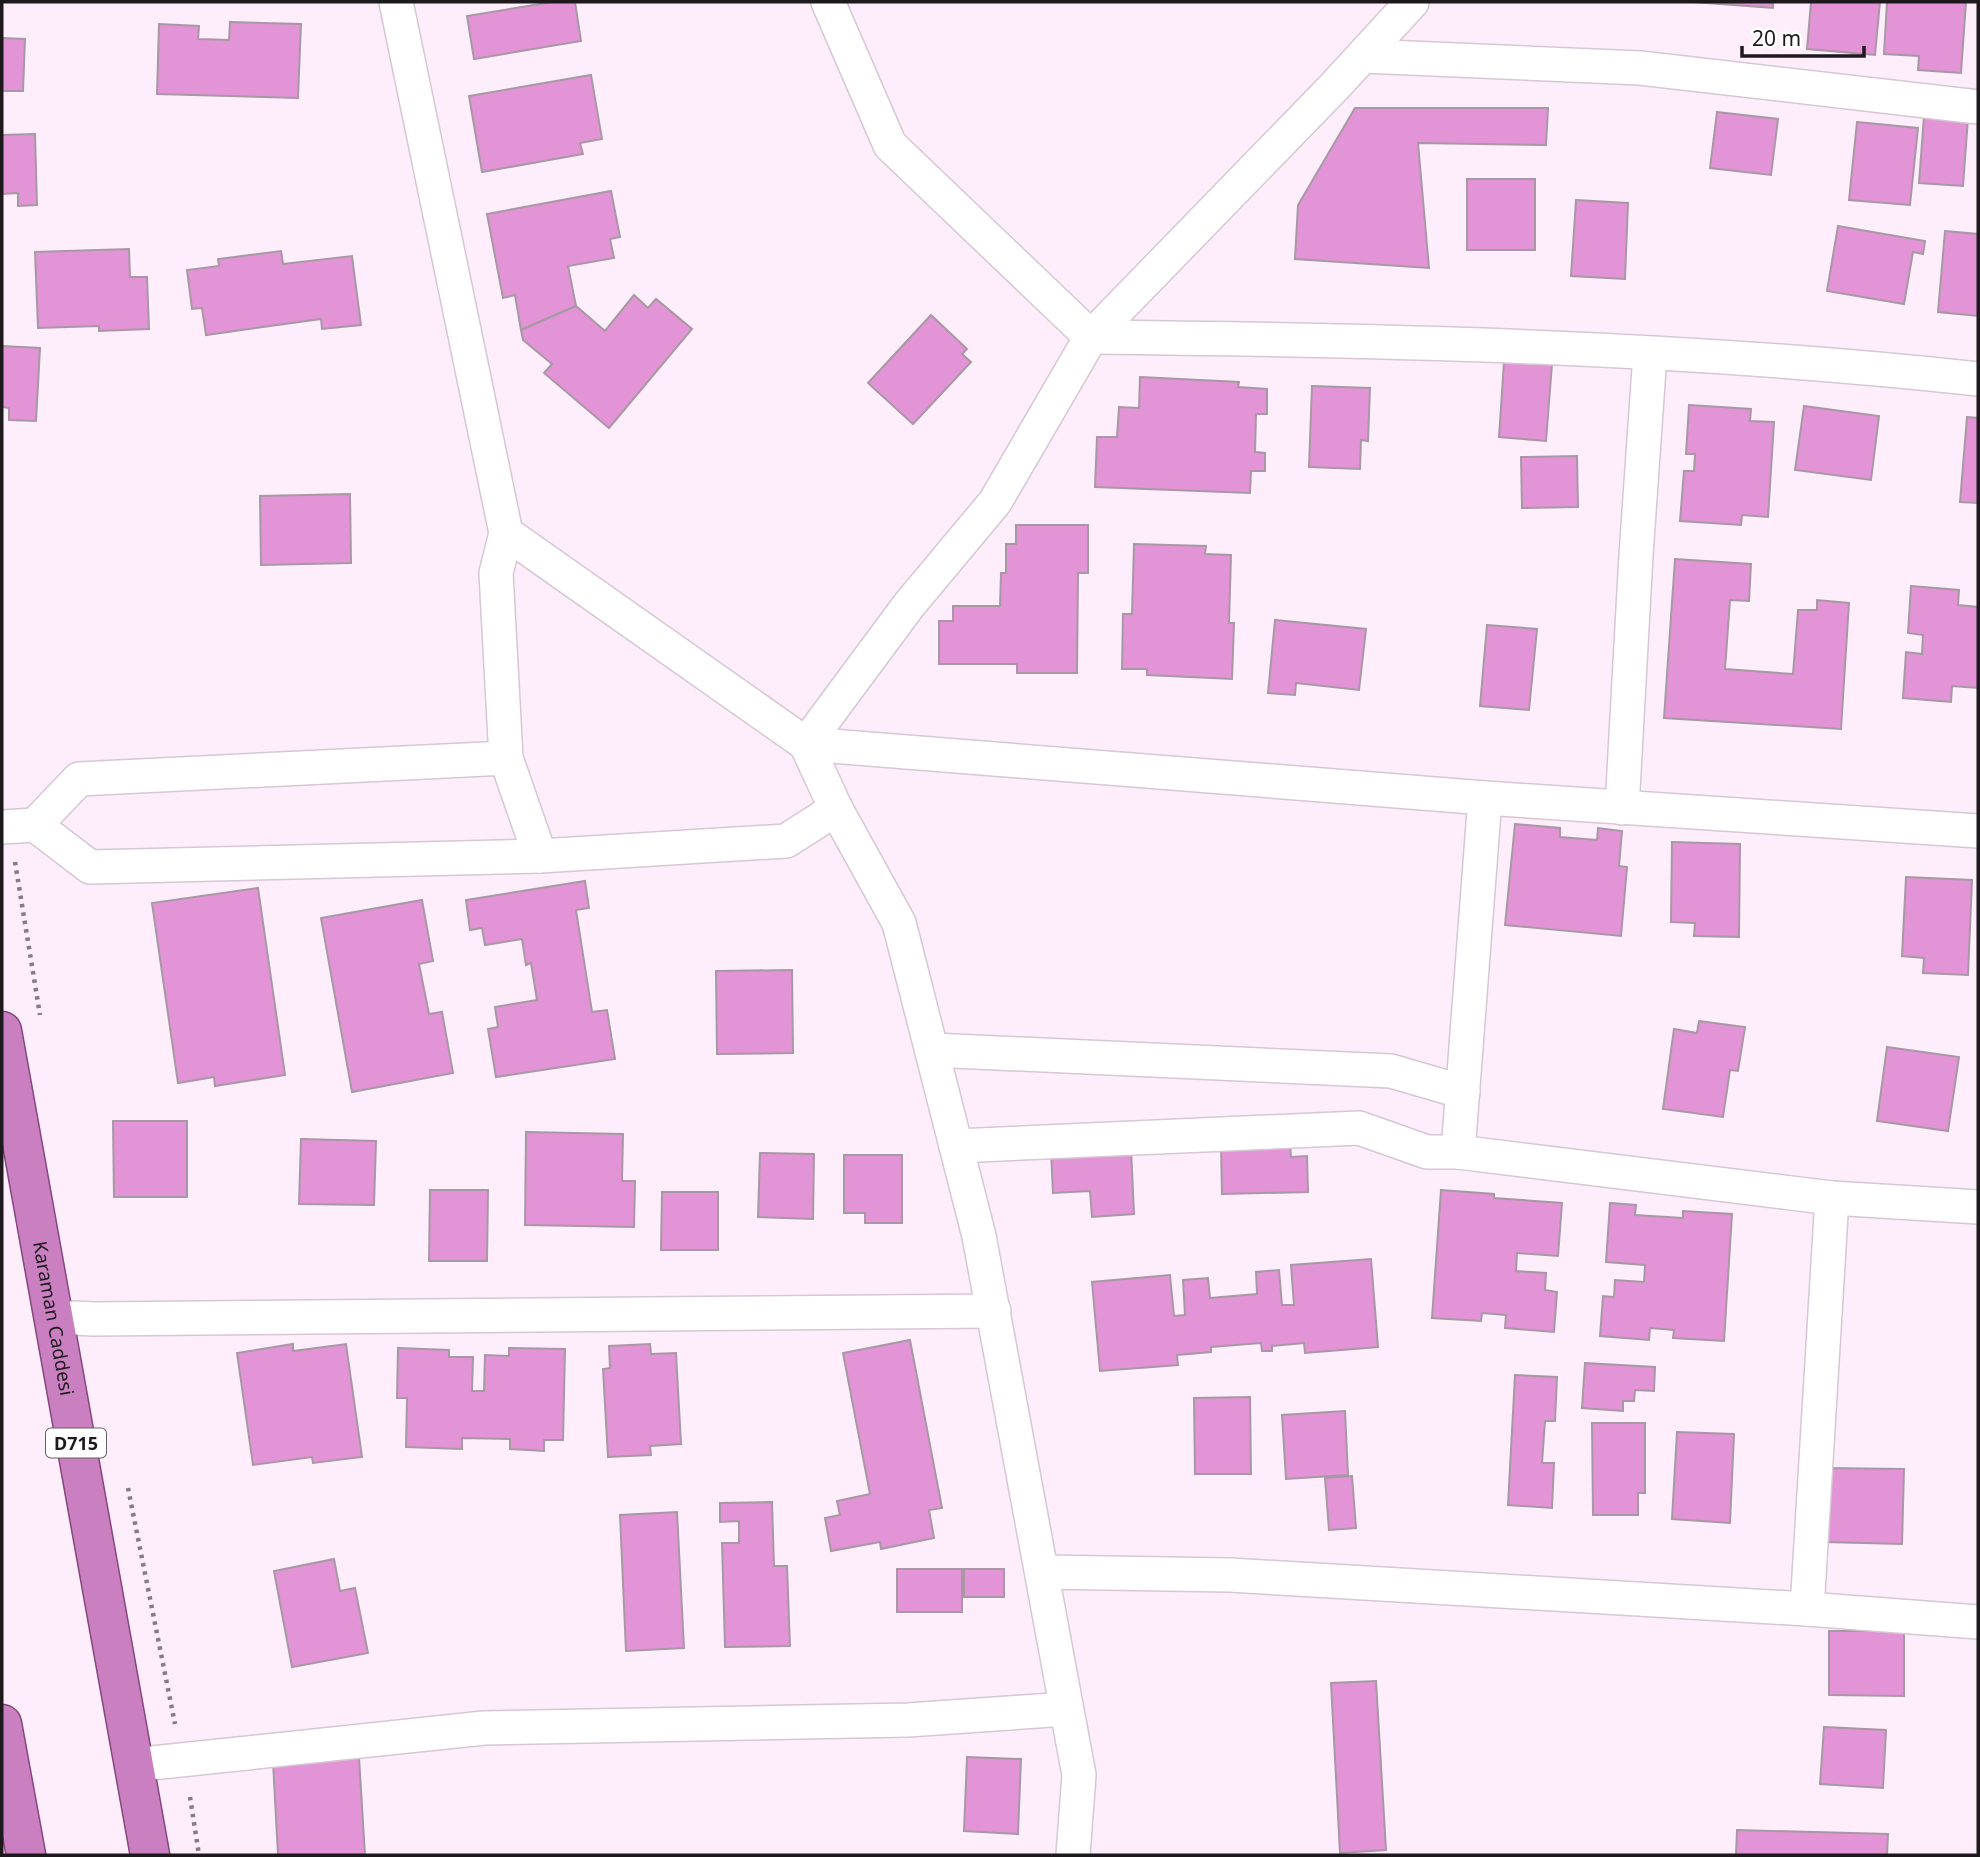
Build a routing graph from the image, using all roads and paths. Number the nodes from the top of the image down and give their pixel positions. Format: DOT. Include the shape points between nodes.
graph roads {
  1 [pos="396,2"];
  2 [pos="1412,2"];
  3 [pos="830,3"];
  4 [pos="1363,55"];
  5 [pos="1978,107"];
  6 [pos="1091,337"];
  7 [pos="1650,354"];
  8 [pos="1978,379"];
  9 [pos="506,533"];
  10 [pos="806,744"];
  11 [pos="506,758"];
  12 [pos="1485,798"];
  13 [pos="1622,808"];
  14 [pos="836,809"];
  15 [pos="35,825"];
  16 [pos="2,827"];
  17 [pos="1978,831"];
  18 [pos="540,856"];
  19 [pos="2,1031"];
  20 [pos="932,1050"];
  21 [pos="1463,1092"];
  22 [pos="956,1146"];
  23 [pos="1458,1153"];
  24 [pos="1832,1198"];
  25 [pos="1978,1207"];
  26 [pos="994,1311"];
  27 [pos="54,1317"];
  28 [pos="128,1486"];
  29 [pos="1043,1572"];
  30 [pos="1807,1609"];
  31 [pos="1978,1622"];
  32 [pos="1066,1709"];
  33 [pos="2,1724"];
  34 [pos="177,1732"];
  35 [pos="133,1765"];
  36 [pos="189,1794"];
  37 [pos="26,1855"];
  38 [pos="150,1855"];
  39 [pos="199,1855"];
  40 [pos="1073,1855"];
  1 -- 9 [label="street"];
  2 -- 4 [label="street"];
  3 -- 6 [label="street" via="890,145"];
  4 -- 5 [label="street" via="1640,68"];
  4 -- 6 [label="street"];
  6 -- 7 [label="street" via="1362,340"];
  6 -- 10 [label="street" via="995,502 909,605"];
  7 -- 8 [label="street"];
  7 -- 13 [label="street"];
  9 -- 10 [label="street"];
  9 -- 11 [label="street" via="496,573"];
  10 -- 12 [label="street"];
  10 -- 14 [label="street"];
  11 -- 15 [label="street" via="79,779"];
  11 -- 18 [label="street"];
  12 -- 13 [label="street"];
  12 -- 21 [label="street"];
  13 -- 17 [label="street"];
  14 -- 18 [label="street" via="786,841"];
  14 -- 20 [label="street" via="899,923"];
  15 -- 16 [label="street"];
  15 -- 18 [label="street" via="90,867"];
  19 -- 27 [label="highway, Karaman Caddesi / D715"];
  20 -- 21 [label="street" via="1391,1071"];
  20 -- 22 [label="street"];
  21 -- 23 [label="street"];
  22 -- 23 [label="street" via="1359,1128 1427,1152"];
  22 -- 26 [label="street"];
  23 -- 24 [label="street"];
  24 -- 25 [label="street"];
  24 -- 30 [label="street"];
  26 -- 27 [label="street"];
  26 -- 29 [label="street"];
  27 -- 35 [label="highway, Karaman Caddesi / D715"];
  28 -- 34 [label="path"];
  29 -- 30 [label="street" via="1230,1575"];
  29 -- 32 [label="street"];
  30 -- 31 [label="street"];
  32 -- 35 [label="street" via="908,1720 484,1728"];
  32 -- 40 [label="street" via="1079,1775"];
  33 -- 37 [label="highway"];
  35 -- 38 [label="highway, Karaman Caddesi / D715"];
  36 -- 39 [label="path"];
}
